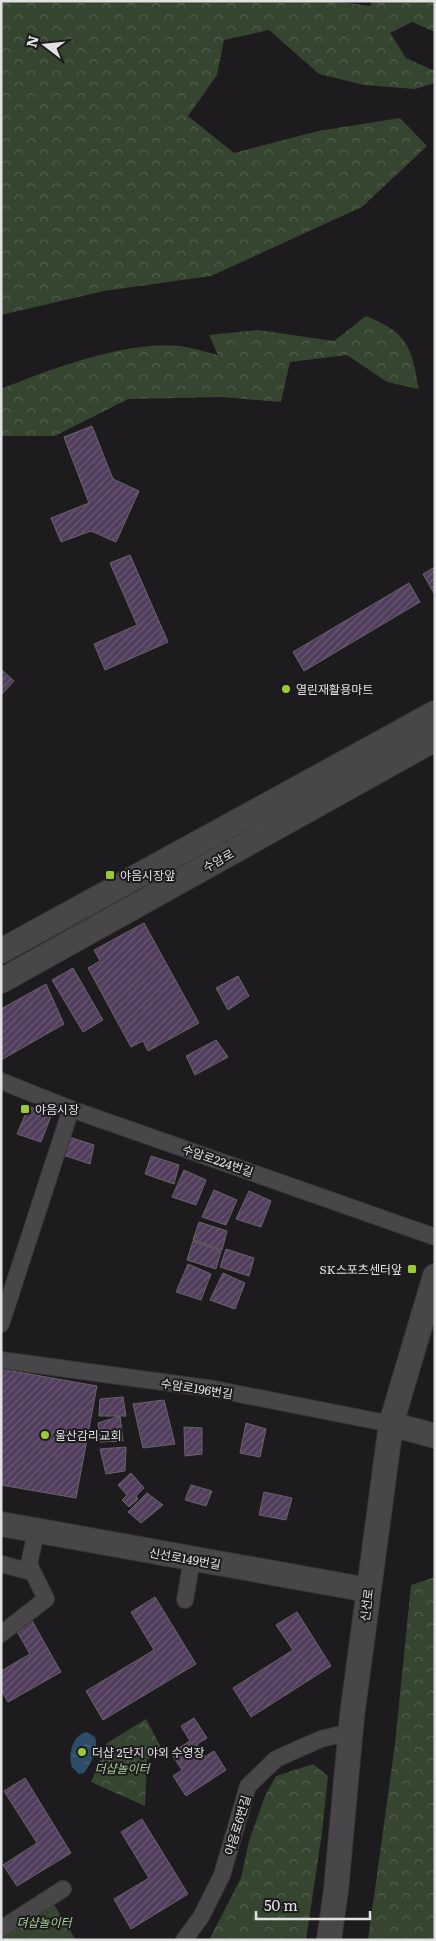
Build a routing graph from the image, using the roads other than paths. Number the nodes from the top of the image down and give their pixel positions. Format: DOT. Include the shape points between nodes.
graph roads {
  1 [pos="435,713"];
  2 [pos="435,738"];
  3 [pos="1,951"];
  4 [pos="1,981"];
  5 [pos="1,1081"];
  6 [pos="71,1109"];
  7 [pos="435,1237"];
  8 [pos="435,1276"];
  9 [pos="1,1324"];
  10 [pos="1,1360"];
  11 [pos="391,1424"];
  12 [pos="435,1436"];
  13 [pos="1,1524"];
  14 [pos="1,1535"];
  15 [pos="34,1541"];
  16 [pos="1,1564"];
  17 [pos="191,1564"];
  18 [pos="32,1572"];
  19 [pos="368,1595"];
  20 [pos="185,1600"];
  21 [pos="1,1634"];
  22 [pos="350,1732"];
  23 [pos="63,1889"];
  24 [pos="1,1929"];
  25 [pos="184,1940"];
  26 [pos="329,1940"];
  1 -- 3 [label="street, 수암로"];
  2 -- 4 [label="street, 수암로"];
  5 -- 6 [label="street, 수암로224번길"];
  6 -- 7 [label="street, 수암로224번길"];
  6 -- 9 [label="street"];
  8 -- 11 [label="street, 신선로"];
  10 -- 11 [label="street, 수암로196번길" via="214,1389"];
  11 -- 12 [label="street"];
  11 -- 19 [label="street, 신선로"];
  13 -- 17 [label="street, 신선로149번길"];
  14 -- 15 [label="street"];
  15 -- 17 [label="street"];
  15 -- 18 [label="street" via="29,1564"];
  16 -- 18 [label="street"];
  17 -- 19 [label="street, 신선로149번길"];
  17 -- 20 [label="street"];
  18 -- 21 [label="street" via="46,1599"];
  19 -- 22 [label="street, 신선로"];
  22 -- 25 [label="street, 야음로6번길" via="321,1739 276,1759 248,1786 222,1875 201,1917"];
  22 -- 26 [label="street, 신선로"];
  23 -- 24 [label="street"];
}
